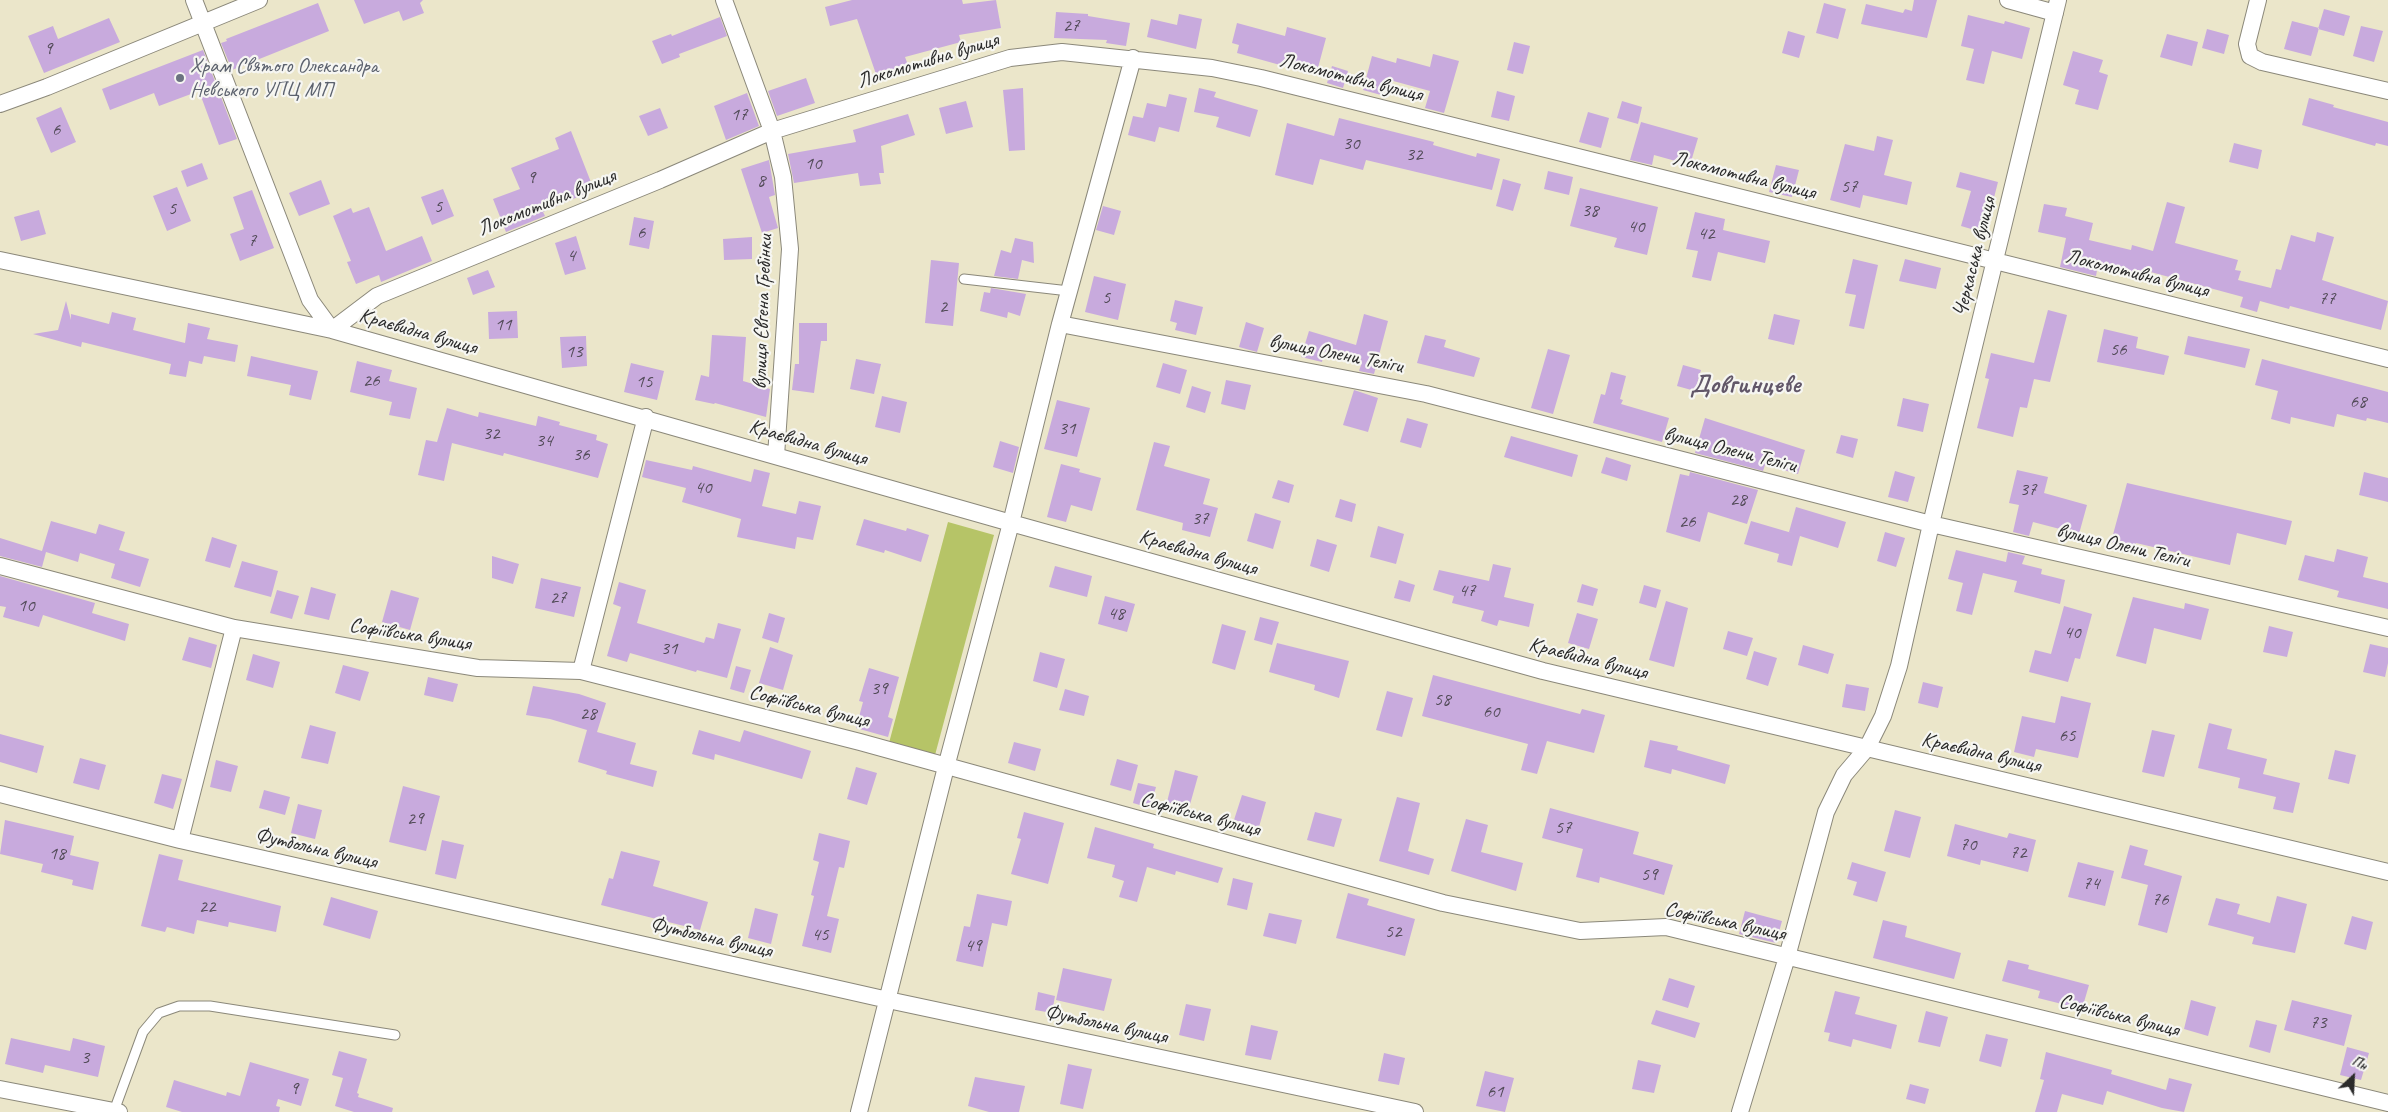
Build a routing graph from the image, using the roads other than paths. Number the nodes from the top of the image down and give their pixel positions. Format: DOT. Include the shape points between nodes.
graph roads {
  1 [pos="194,0"];
  2 [pos="259,0"];
  3 [pos="724,0"];
  4 [pos="2008,0"];
  5 [pos="2258,0"];
  6 [pos="2056,7"];
  7 [pos="203,22"];
  8 [pos="1133,58"];
  9 [pos="2388,91"];
  10 [pos="0,104"];
  11 [pos="772,131"];
  12 [pos="0,260"];
  13 [pos="1996,260"];
  14 [pos="964,279"];
  15 [pos="1069,291"];
  16 [pos="1060,324"];
  17 [pos="332,330"];
  18 [pos="2388,359"];
  19 [pos="646,417"];
  20 [pos="776,456"];
  21 [pos="1011,523"];
  22 [pos="1931,524"];
  23 [pos="0,566"];
  24 [pos="234,628"];
  25 [pos="2388,628"];
  26 [pos="581,671"];
  27 [pos="1866,748"];
  28 [pos="946,768"];
  29 [pos="0,794"];
  30 [pos="180,840"];
  31 [pos="2388,872"];
  32 [pos="1787,957"];
  33 [pos="888,1000"];
  34 [pos="395,1035"];
  35 [pos="0,1089"];
  36 [pos="2388,1103"];
  37 [pos="117,1111"];
  38 [pos="859,1112"];
  39 [pos="1415,1112"];
  40 [pos="1740,1112"];
  1 -- 7 [label="street"];
  2 -- 7 [label="street"];
  3 -- 11 [label="street, вулиця Євгена Гребінки"];
  4 -- 6 [label="street"];
  5 -- 9 [label="street" via="2247,44 2250,56 2262,62"];
  6 -- 13 [label="street, Черкаська вулиця"];
  7 -- 10 [label="street"];
  7 -- 17 [label="street" via="310,300"];
  8 -- 11 [label="street, Локомотивна вулиця" via="1062,52 1010,58"];
  8 -- 13 [label="street, Локомотивна вулиця" via="1262,78"];
  8 -- 15 [label="street"];
  11 -- 17 [label="street, Локомотивна вулиця" via="378,296"];
  11 -- 20 [label="street, вулиця Євгена Гребінки" via="783,177 790,250"];
  12 -- 17 [label="street, Краєвидна вулиця"];
  13 -- 18 [label="street, Локомотивна вулиця"];
  13 -- 22 [label="street, Черкаська вулиця"];
  14 -- 15 [label="lane"];
  15 -- 16 [label="street"];
  16 -- 21 [label="street"];
  16 -- 22 [label="street, вулиця Олени Теліги" via="1426,394"];
  17 -- 19 [label="street, Краєвидна вулиця"];
  19 -- 20 [label="street, Краєвидна вулиця"];
  19 -- 26 [label="street"];
  20 -- 21 [label="street, Краєвидна вулиця"];
  21 -- 27 [label="street, Краєвидна вулиця" via="1543,671"];
  21 -- 28 [label="street"];
  22 -- 25 [label="street, вулиця Олени Теліги"];
  22 -- 27 [label="street, Черкаська вулиця" via="1899,666 1883,716"];
  23 -- 24 [label="street, Софіївська вулиця"];
  24 -- 26 [label="street, Софіївська вулиця" via="478,668"];
  24 -- 30 [label="street"];
  26 -- 28 [label="street, Софіївська вулиця" via="860,742"];
  27 -- 31 [label="street, Краєвидна вулиця"];
  27 -- 32 [label="street, Черкаська вулиця" via="1844,776 1826,812"];
  28 -- 32 [label="street, Софіївська вулиця" via="1443,903 1580,931 1666,927"];
  28 -- 33 [label="street"];
  29 -- 30 [label="street, Футбольна вулиця"];
  30 -- 33 [label="street, Футбольна вулиця"];
  32 -- 36 [label="street, Софіївська вулиця"];
  32 -- 40 [label="street, Черкаська вулиця"];
  33 -- 38 [label="street"];
  33 -- 39 [label="street, Футбольна вулиця"];
  34 -- 37 [label="lane" via="210,1006 180,1006 160,1013 144,1032"];
  35 -- 37 [label="street"];
}
